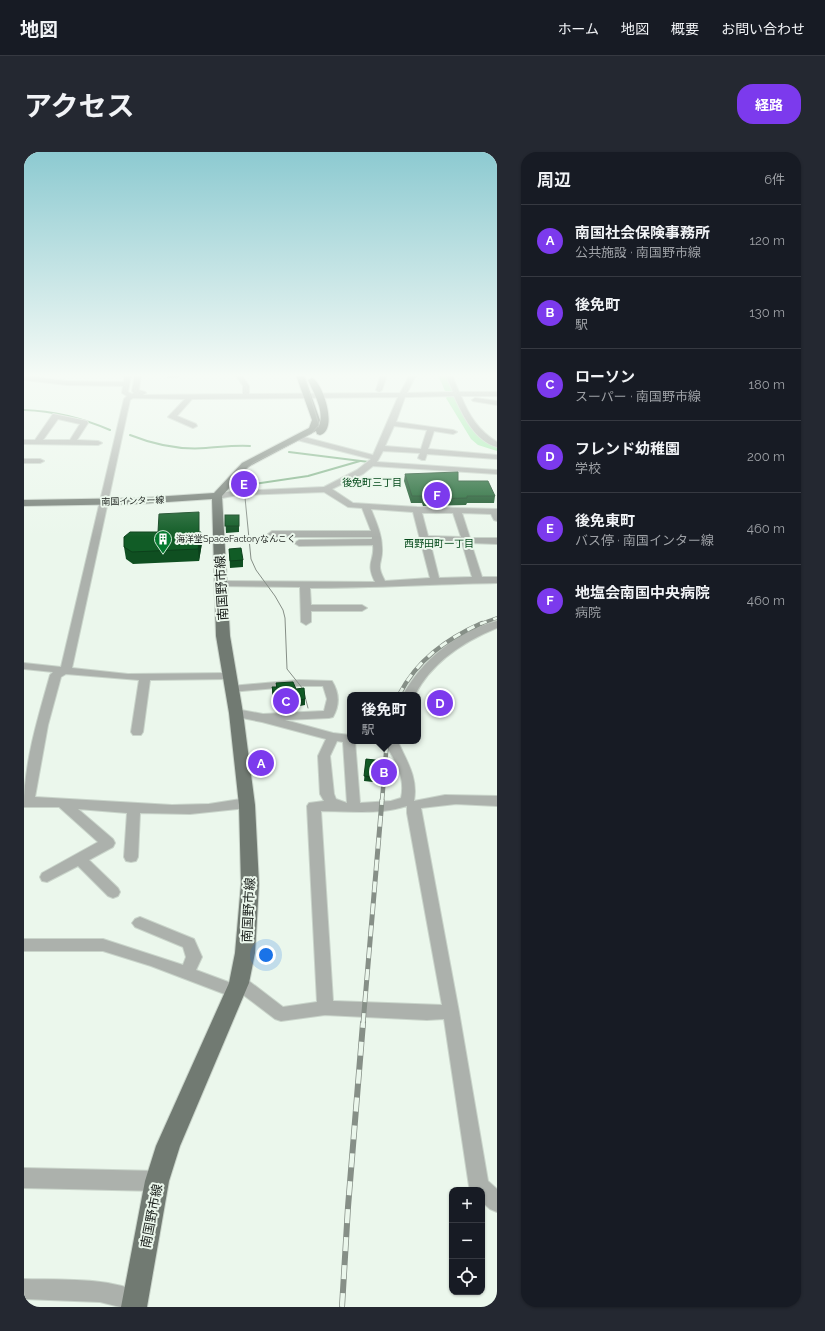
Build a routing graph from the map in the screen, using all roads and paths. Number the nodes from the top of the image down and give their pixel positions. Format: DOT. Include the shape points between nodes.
graph roads {
  1 [pos="47,429"];
  2 [pos="80,429"];
  3 [pos="120,429"];
  4 [pos="313,429"];
  5 [pos="322,429"];
  6 [pos="389,429"];
  7 [pos="431,429"];
  8 [pos="475,429"];
  9 [pos="453,432"];
  10 [pos="304,439"];
  11 [pos="24,442"];
  12 [pos="37,443"];
  13 [pos="72,443"];
  14 [pos="98,444"];
  15 [pos="497,445"];
  16 [pos="379,448"];
  17 [pos="423,452"];
  18 [pos="497,457"];
  19 [pos="24,462"];
  20 [pos="40,462"];
  21 [pos="373,462"];
  22 [pos="420,467"];
  23 [pos="497,472"];
  24 [pos="326,489"];
  25 [pos="217,496"];
  26 [pos="103,502"];
  27 [pos="24,503"];
  28 [pos="366,507"];
  29 [pos="417,510"];
  30 [pos="457,511"];
  31 [pos="497,518"];
  32 [pos="272,534"];
  33 [pos="377,538"];
  34 [pos="424,539"];
  35 [pos="466,540"];
  36 [pos="497,541"];
  37 [pos="299,543"];
  38 [pos="478,580"];
  39 [pos="497,580"];
  40 [pos="434,581"];
  41 [pos="221,584"];
  42 [pos="305,585"];
  43 [pos="382,585"];
  44 [pos="306,608"];
  45 [pos="362,608"];
  46 [pos="306,622"];
  47 [pos="497,624"];
  48 [pos="24,666"];
  49 [pos="66,669"];
  50 [pos="145,677"];
  51 [pos="230,682"];
  52 [pos="410,692"];
  53 [pos="236,713"];
  54 [pos="263,718"];
  55 [pos="137,732"];
  56 [pos="344,738"];
  57 [pos="393,744"];
  58 [pos="497,801"];
  59 [pos="25,802"];
  60 [pos="333,802"];
  61 [pos="247,803"];
  62 [pos="410,803"];
  63 [pos="64,804"];
  64 [pos="354,808"];
  65 [pos="134,809"];
  66 [pos="131,857"];
  67 [pos="79,859"];
  68 [pos="46,877"];
  69 [pos="113,892"];
  70 [pos="140,923"];
  71 [pos="24,945"];
  72 [pos="187,973"];
  73 [pos="237,987"];
  74 [pos="325,1008"];
  75 [pos="451,1012"];
  76 [pos="24,1178"];
  77 [pos="157,1181"];
  78 [pos="497,1202"];
  79 [pos="24,1289"];
  80 [pos="135,1304"];
  1 -- 12 [label="street"];
  2 -- 13 [label="street"];
  3 -- 26 [label="street"];
  4 -- 10 [label="main road"];
  5 -- 10 [label="main road"];
  6 -- 16 [label="street"];
  7 -- 9 [label="street"];
  7 -- 17 [label="street"];
  8 -- 15 [label="street"];
  10 -- 21 [label="street"];
  10 -- 25 [label="main road" via="234,476"];
  11 -- 12 [label="street"];
  12 -- 13 [label="street"];
  13 -- 14 [label="street"];
  16 -- 17 [label="street"];
  16 -- 21 [label="street"];
  17 -- 18 [label="street"];
  17 -- 22 [label="street"];
  19 -- 20 [label="street"];
  21 -- 22 [label="street"];
  21 -- 24 [label="street"];
  22 -- 23 [label="street"];
  24 -- 25 [label="street"];
  24 -- 28 [label="street" via="351,505"];
  25 -- 26 [label="main road, 南国インター線"];
  25 -- 41 [label="main road, 南国野市線"];
  26 -- 27 [label="main road, 南国インター線"];
  26 -- 49 [label="street"];
  28 -- 29 [label="street"];
  28 -- 33 [label="street"];
  29 -- 30 [label="street"];
  29 -- 34 [label="street"];
  30 -- 31 [label="street" via="494,511"];
  30 -- 35 [label="street"];
  32 -- 33 [label="street"];
  33 -- 37 [label="street"];
  33 -- 43 [label="street" via="378,550 374,565"];
  34 -- 35 [label="street"];
  34 -- 40 [label="street"];
  35 -- 36 [label="street"];
  35 -- 38 [label="street"];
  38 -- 39 [label="street"];
  38 -- 40 [label="street"];
  40 -- 43 [label="street"];
  41 -- 42 [label="street"];
  41 -- 51 [label="main road, 南国野市線" via="223,636"];
  42 -- 43 [label="street"];
  42 -- 44 [label="street"];
  44 -- 45 [label="street"];
  44 -- 46 [label="street"];
  47 -- 52 [label="street" via="461,641 441,656 423,673"];
  48 -- 49 [label="street"];
  49 -- 50 [label="street"];
  49 -- 59 [label="street" via="56,675"];
  50 -- 51 [label="street"];
  50 -- 55 [label="street"];
  51 -- 53 [label="main road, 南国野市線"];
  51 -- 54 [label="street" via="328,683 333,699 328,714"];
  53 -- 54 [label="street"];
  53 -- 61 [label="main road, 南国野市線"];
  54 -- 56 [label="street"];
  56 -- 60 [label="street" via="324,756"];
  56 -- 64 [label="street"];
  57 -- 62 [label="street" via="410,782"];
  58 -- 62 [label="street" via="471,799"];
  59 -- 63 [label="street"];
  60 -- 64 [label="street"];
  60 -- 74 [label="street" via="314,806"];
  61 -- 65 [label="street" via="190,810"];
  61 -- 73 [label="main road, 南国野市線" via="250,884 245,953"];
  62 -- 64 [label="street"];
  62 -- 75 [label="street" via="414,813"];
  63 -- 65 [label="street"];
  63 -- 67 [label="street" via="108,843"];
  65 -- 66 [label="street"];
  67 -- 68 [label="street"];
  67 -- 69 [label="street"];
  70 -- 72 [label="street" via="189,943 194,957"];
  71 -- 72 [label="street" via="103,945"];
  72 -- 73 [label="street"];
  73 -- 74 [label="street" via="281,1014"];
  73 -- 77 [label="main road, 南国野市線" via="168,1146"];
  74 -- 75 [label="street"];
  75 -- 78 [label="street" via="479,1186"];
  76 -- 77 [label="street"];
  77 -- 80 [label="main road, 南国野市線"];
  79 -- 80 [label="street" via="100,1292"];
}
